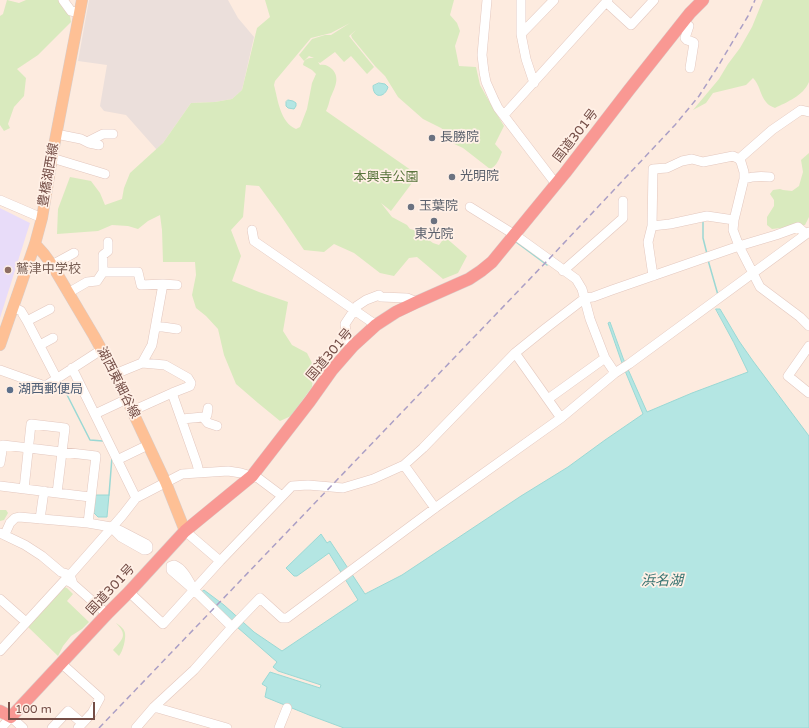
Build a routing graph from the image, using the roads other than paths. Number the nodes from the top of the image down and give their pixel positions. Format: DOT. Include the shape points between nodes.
graph roads {
  1 [pos="63,0"];
  2 [pos="82,0"];
  3 [pos="487,0"];
  4 [pos="521,0"];
  5 [pos="554,0"];
  6 [pos="654,0"];
  7 [pos="703,0"];
  8 [pos="607,1"];
  9 [pos="80,13"];
  10 [pos="683,22"];
  11 [pos="521,34"];
  12 [pos="690,68"];
  13 [pos="534,82"];
  14 [pos="809,112"];
  15 [pos="504,115"];
  16 [pos="56,134"];
  17 [pos="113,134"];
  18 [pos="87,142"];
  19 [pos="98,145"];
  20 [pos="52,158"];
  21 [pos="739,159"];
  22 [pos="105,174"];
  23 [pos="770,177"];
  24 [pos="744,179"];
  25 [pos="556,184"];
  26 [pos="0,200"];
  27 [pos="623,201"];
  28 [pos="470,208"];
  29 [pos="42,218"];
  30 [pos="734,220"];
  31 [pos="652,226"];
  32 [pos="252,230"];
  33 [pos="808,233"];
  34 [pos="514,235"];
  35 [pos="108,242"];
  36 [pos="35,244"];
  37 [pos="739,246"];
  38 [pos="74,253"];
  39 [pos="52,265"];
  40 [pos="563,270"];
  41 [pos="103,272"];
  42 [pos="753,274"];
  43 [pos="653,276"];
  44 [pos="163,284"];
  45 [pos="177,286"];
  46 [pos="68,293"];
  47 [pos="585,298"];
  48 [pos="417,302"];
  49 [pos="13,307"];
  50 [pos="50,309"];
  51 [pos="355,310"];
  52 [pos="27,321"];
  53 [pos="376,325"];
  54 [pos="156,326"];
  55 [pos="809,326"];
  56 [pos="177,329"];
  57 [pos="54,338"];
  58 [pos="0,345"];
  59 [pos="40,345"];
  60 [pos="353,346"];
  61 [pos="101,350"];
  62 [pos="807,352"];
  63 [pos="515,353"];
  64 [pos="604,358"];
  65 [pos="142,363"];
  66 [pos="72,368"];
  67 [pos="622,368"];
  68 [pos="0,370"];
  69 [pos="115,374"];
  70 [pos="57,378"];
  71 [pos="172,393"];
  72 [pos="809,393"];
  73 [pos="127,399"];
  74 [pos="548,399"];
  75 [pos="208,408"];
  76 [pos="132,411"];
  77 [pos="95,414"];
  78 [pos="204,417"];
  79 [pos="561,418"];
  80 [pos="182,419"];
  81 [pos="216,426"];
  82 [pos="148,445"];
  83 [pos="29,448"];
  84 [pos="62,452"];
  85 [pos="117,460"];
  86 [pos="0,463"];
  87 [pos="404,466"];
  88 [pos="199,472"];
  89 [pos="252,476"];
  90 [pos="166,483"];
  91 [pos="0,486"];
  92 [pos="24,489"];
  93 [pos="44,492"];
  94 [pos="57,493"];
  95 [pos="282,496"];
  96 [pos="90,497"];
  97 [pos="136,498"];
  98 [pos="435,508"];
  99 [pos="40,519"];
  100 [pos="88,523"];
  101 [pos="112,527"];
  102 [pos="185,530"];
  103 [pos="2,533"];
  104 [pos="220,560"];
  105 [pos="68,578"];
  106 [pos="194,590"];
  107 [pos="129,592"];
  108 [pos="0,598"];
  109 [pos="108,614"];
  110 [pos="26,622"];
  111 [pos="232,627"];
  112 [pos="0,651"];
  113 [pos="62,664"];
  114 [pos="154,707"];
  115 [pos="287,708"];
  116 [pos="0,711"];
  117 [pos="11,717"];
  118 [pos="80,726"];
  119 [pos="1,728"];
  120 [pos="23,728"];
  121 [pos="52,728"];
  122 [pos="136,728"];
  123 [pos="227,728"];
  124 [pos="279,728"];
  1 -- 9 [label="street" via="71,11"];
  2 -- 9 [label="main road, 豊橋湖西線"];
  3 -- 15 [label="street" via="482,55 484,72 494,100"];
  4 -- 11 [label="street"];
  5 -- 11 [label="street"];
  6 -- 8 [label="street" via="631,25"];
  7 -- 10 [label="highway, 国道301号"];
  8 -- 13 [label="street"];
  9 -- 16 [label="main road, 豊橋湖西線"];
  10 -- 12 [label="street" via="689,26 685,38 694,43"];
  10 -- 25 [label="highway, 国道301号"];
  11 -- 13 [label="street"];
  13 -- 15 [label="street"];
  14 -- 21 [label="street" via="801,110 772,130"];
  15 -- 25 [label="street"];
  16 -- 18 [label="street"];
  16 -- 20 [label="main road, 豊橋湖西線"];
  17 -- 18 [label="street" via="103,134"];
  18 -- 19 [label="street"];
  20 -- 22 [label="street"];
  20 -- 29 [label="main road, 豊橋湖西線"];
  21 -- 24 [label="street"];
  21 -- 31 [label="street" via="733,156 703,162 682,160 667,168 653,168"];
  23 -- 24 [label="street"];
  24 -- 30 [label="street"];
  25 -- 34 [label="highway, 国道301号"];
  26 -- 29 [label="street"];
  27 -- 40 [label="street" via="623,218"];
  28 -- 34 [label="street"];
  29 -- 36 [label="main road, 豊橋湖西線"];
  30 -- 31 [label="street" via="707,216"];
  30 -- 37 [label="street" via="733,230"];
  31 -- 43 [label="street" via="648,242"];
  32 -- 51 [label="street" via="254,241 294,272"];
  33 -- 37 [label="street" via="798,227"];
  33 -- 42 [label="street"];
  34 -- 40 [label="street"];
  34 -- 48 [label="highway, 国道301号" via="492,262 481,271"];
  35 -- 41 [label="street" via="108,251 103,255"];
  36 -- 39 [label="main road, 湖西東細谷線"];
  36 -- 49 [label="main road, 豊橋湖西線"];
  37 -- 42 [label="street"];
  37 -- 43 [label="street"];
  38 -- 39 [label="street"];
  39 -- 46 [label="main road, 湖西東細谷線"];
  40 -- 47 [label="street" via="576,279"];
  41 -- 44 [label="street" via="138,272 141,285"];
  41 -- 46 [label="street" via="96,281 87,282"];
  42 -- 55 [label="street" via="760,287"];
  42 -- 67 [label="street"];
  43 -- 47 [label="street"];
  44 -- 45 [label="street"];
  44 -- 54 [label="street"];
  46 -- 61 [label="main road, 湖西東細谷線"];
  47 -- 63 [label="street"];
  47 -- 64 [label="street"];
  48 -- 51 [label="street" via="407,298 379,295 366,300"];
  48 -- 53 [label="highway, 国道301号"];
  49 -- 52 [label="street" via="19,310"];
  49 -- 58 [label="main road, 豊橋湖西線"];
  50 -- 52 [label="street"];
  51 -- 53 [label="street"];
  51 -- 60 [label="street" via="345,324 347,340"];
  52 -- 59 [label="street"];
  53 -- 60 [label="highway, 国道301号"];
  54 -- 56 [label="street"];
  54 -- 65 [label="street" via="152,346"];
  57 -- 59 [label="street"];
  59 -- 70 [label="street"];
  60 -- 89 [label="highway, 国道301号"];
  61 -- 66 [label="street"];
  61 -- 69 [label="main road, 湖西東細谷線"];
  62 -- 72 [label="street" via="788,376"];
  63 -- 74 [label="street"];
  63 -- 87 [label="street"];
  64 -- 67 [label="street"];
  64 -- 74 [label="street"];
  65 -- 69 [label="street"];
  65 -- 71 [label="street" via="165,365 188,378 190,386"];
  66 -- 70 [label="street"];
  66 -- 77 [label="street"];
  67 -- 79 [label="street"];
  68 -- 70 [label="street" via="44,385"];
  69 -- 73 [label="main road, 湖西東細谷線"];
  71 -- 76 [label="street"];
  71 -- 80 [label="street"];
  73 -- 76 [label="main road, 湖西東細谷線"];
  73 -- 77 [label="street"];
  74 -- 79 [label="street"];
  75 -- 78 [label="street"];
  76 -- 82 [label="main road, 湖西東細谷線"];
  77 -- 85 [label="street"];
  78 -- 80 [label="street"];
  78 -- 81 [label="street" via="208,423"];
  79 -- 98 [label="street"];
  80 -- 88 [label="street"];
  82 -- 85 [label="street"];
  82 -- 90 [label="main road, 湖西東細谷線"];
  83 -- 84 [label="street"];
  83 -- 84 [label="street" via="31,424 65,428"];
  83 -- 86 [label="street" via="2,444"];
  83 -- 92 [label="street"];
  84 -- 94 [label="street"];
  84 -- 96 [label="street" via="96,456"];
  85 -- 97 [label="street"];
  87 -- 95 [label="street" via="343,488 292,486"];
  87 -- 98 [label="street"];
  88 -- 89 [label="street" via="228,471"];
  88 -- 90 [label="street" via="182,474"];
  89 -- 95 [label="street"];
  89 -- 102 [label="highway, 国道301号"];
  90 -- 97 [label="street"];
  90 -- 102 [label="main road, 湖西東細谷線"];
  91 -- 92 [label="street"];
  92 -- 93 [label="street"];
  93 -- 94 [label="street"];
  93 -- 99 [label="street"];
  94 -- 96 [label="street"];
  95 -- 104 [label="street"];
  96 -- 100 [label="street"];
  97 -- 101 [label="street"];
  98 -- 111 [label="street" via="287,618 282,618 260,598"];
  99 -- 100 [label="street"];
  99 -- 103 [label="street" via="15,518"];
  100 -- 101 [label="street"];
  101 -- 105 [label="street"];
  102 -- 104 [label="street"];
  102 -- 107 [label="highway, 国道301号"];
  103 -- 105 [label="street" via="42,556"];
  104 -- 106 [label="street"];
  105 -- 109 [label="street"];
  105 -- 110 [label="street"];
  106 -- 107 [label="street" via="163,624"];
  106 -- 111 [label="street"];
  107 -- 109 [label="highway, 国道301号"];
  108 -- 110 [label="street"];
  109 -- 113 [label="highway, 国道301号"];
  110 -- 112 [label="street"];
  111 -- 114 [label="street" via="194,670"];
  113 -- 117 [label="highway, 国道301号"];
  113 -- 118 [label="street" via="100,698 92,713"];
  114 -- 122 [label="street"];
  114 -- 123 [label="street"];
  115 -- 124 [label="street"];
  116 -- 117 [label="highway"];
  117 -- 119 [label="street"];
  117 -- 120 [label="street"];
  118 -- 121 [label="street" via="68,711"];
}
